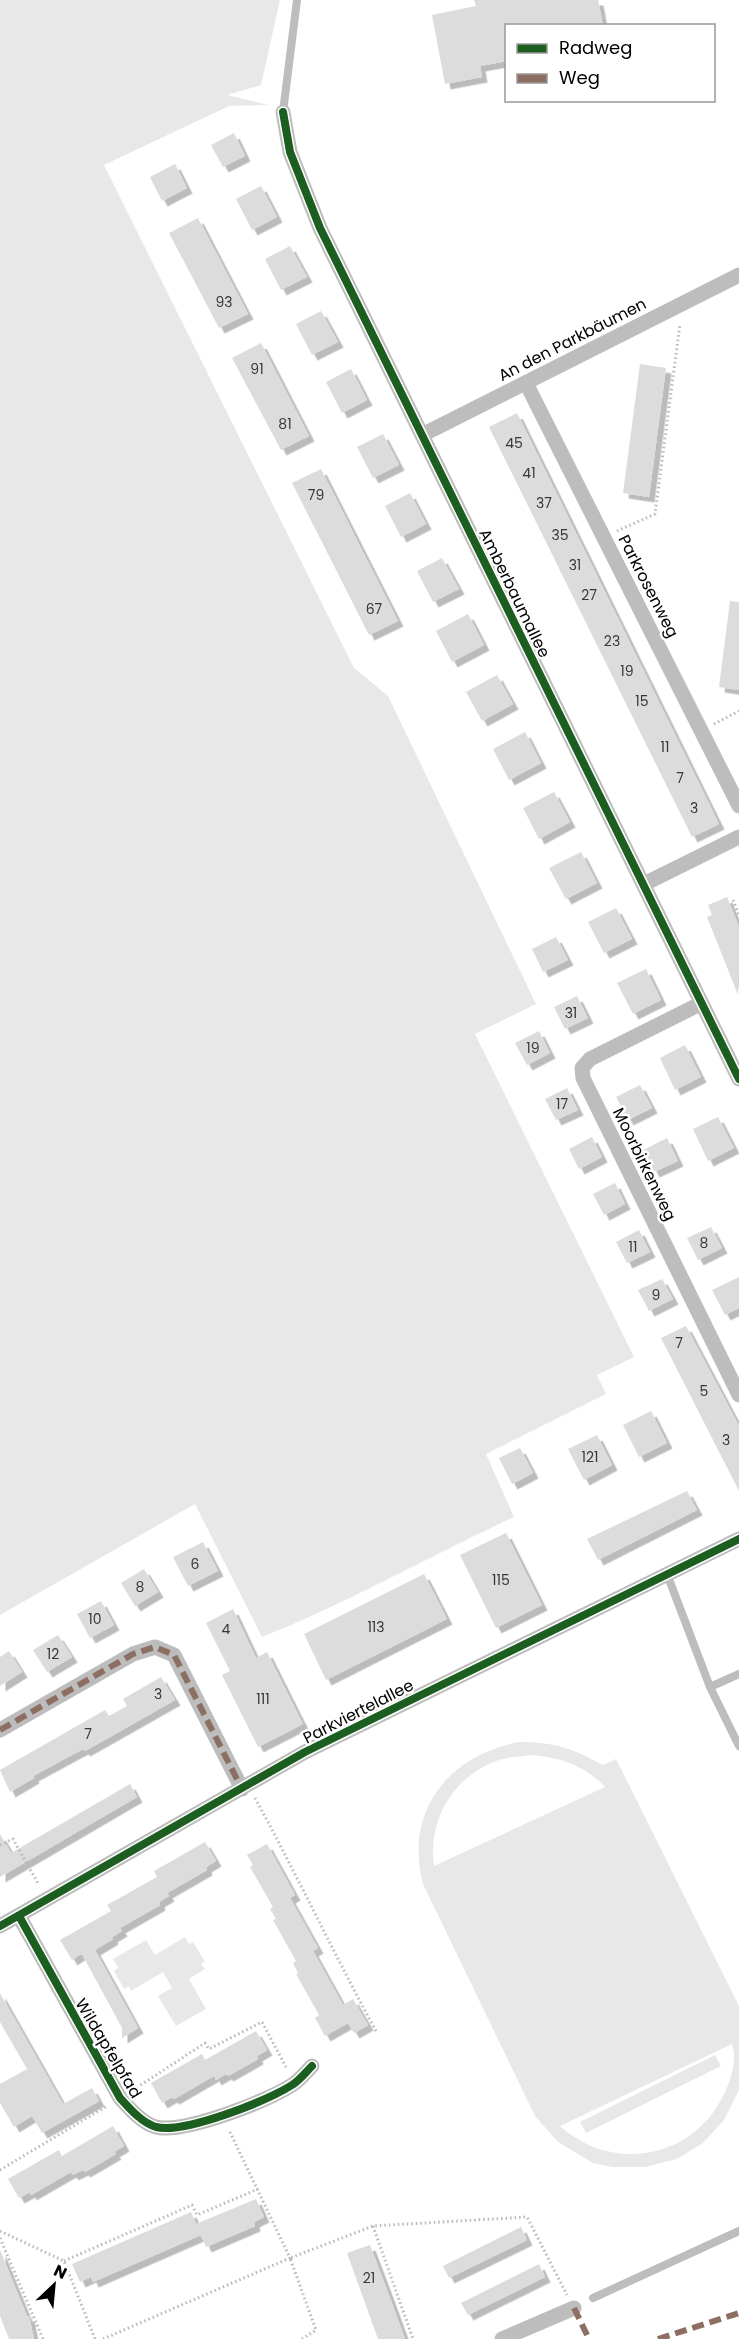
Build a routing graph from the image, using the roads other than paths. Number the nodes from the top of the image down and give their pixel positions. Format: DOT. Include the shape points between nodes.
graph roads {
  1 [pos="297,0"];
  2 [pos="283,112"];
  3 [pos="739,275"];
  4 [pos="526,383"];
  5 [pos="422,435"];
  6 [pos="739,806"];
  7 [pos="739,837"];
  8 [pos="644,884"];
  9 [pos="700,1004"];
  10 [pos="739,1078"];
  11 [pos="739,1395"];
  12 [pos="739,1539"];
  13 [pos="667,1573"];
  14 [pos="739,1674"];
  15 [pos="710,1687"];
  16 [pos="0,1730"];
  17 [pos="739,1746"];
  18 [pos="245,1787"];
  19 [pos="19,1916"];
  20 [pos="0,1926"];
  21 [pos="312,2066"];
  22 [pos="739,2231"];
  23 [pos="593,2298"];
  24 [pos="574,2308"];
  25 [pos="502,2339"];
  1 -- 2 [label="lane"];
  2 -- 5 [label="street, Amberbaumallee" via="290,152 320,228"];
  3 -- 4 [label="street, An den Parkbäumen"];
  4 -- 5 [label="street, An den Parkbäumen"];
  4 -- 6 [label="street, Parkrosenweg"];
  5 -- 8 [label="street, Amberbaumallee"];
  7 -- 8 [label="street"];
  8 -- 9 [label="street, Amberbaumallee"];
  9 -- 10 [label="street, Amberbaumallee"];
  9 -- 11 [label="street, Moorbirkenweg" via="590,1059 582,1068 583,1078"];
  12 -- 13 [label="street, Parkviertelallee"];
  13 -- 15 [label="lane"];
  13 -- 18 [label="street, Parkviertelallee" via="305,1752"];
  14 -- 15 [label="lane"];
  15 -- 17 [label="lane"];
  16 -- 18 [label="street" via="133,1654 154,1647 174,1655"];
  18 -- 19 [label="street, Parkviertelallee"];
  19 -- 20 [label="street, Parkviertelallee"];
  19 -- 21 [label="street, Wildapfelpfad" via="120,2098 154,2126 178,2127 208,2121 293,2085"];
  22 -- 23 [label="lane"];
  24 -- 25 [label="street"];
}
